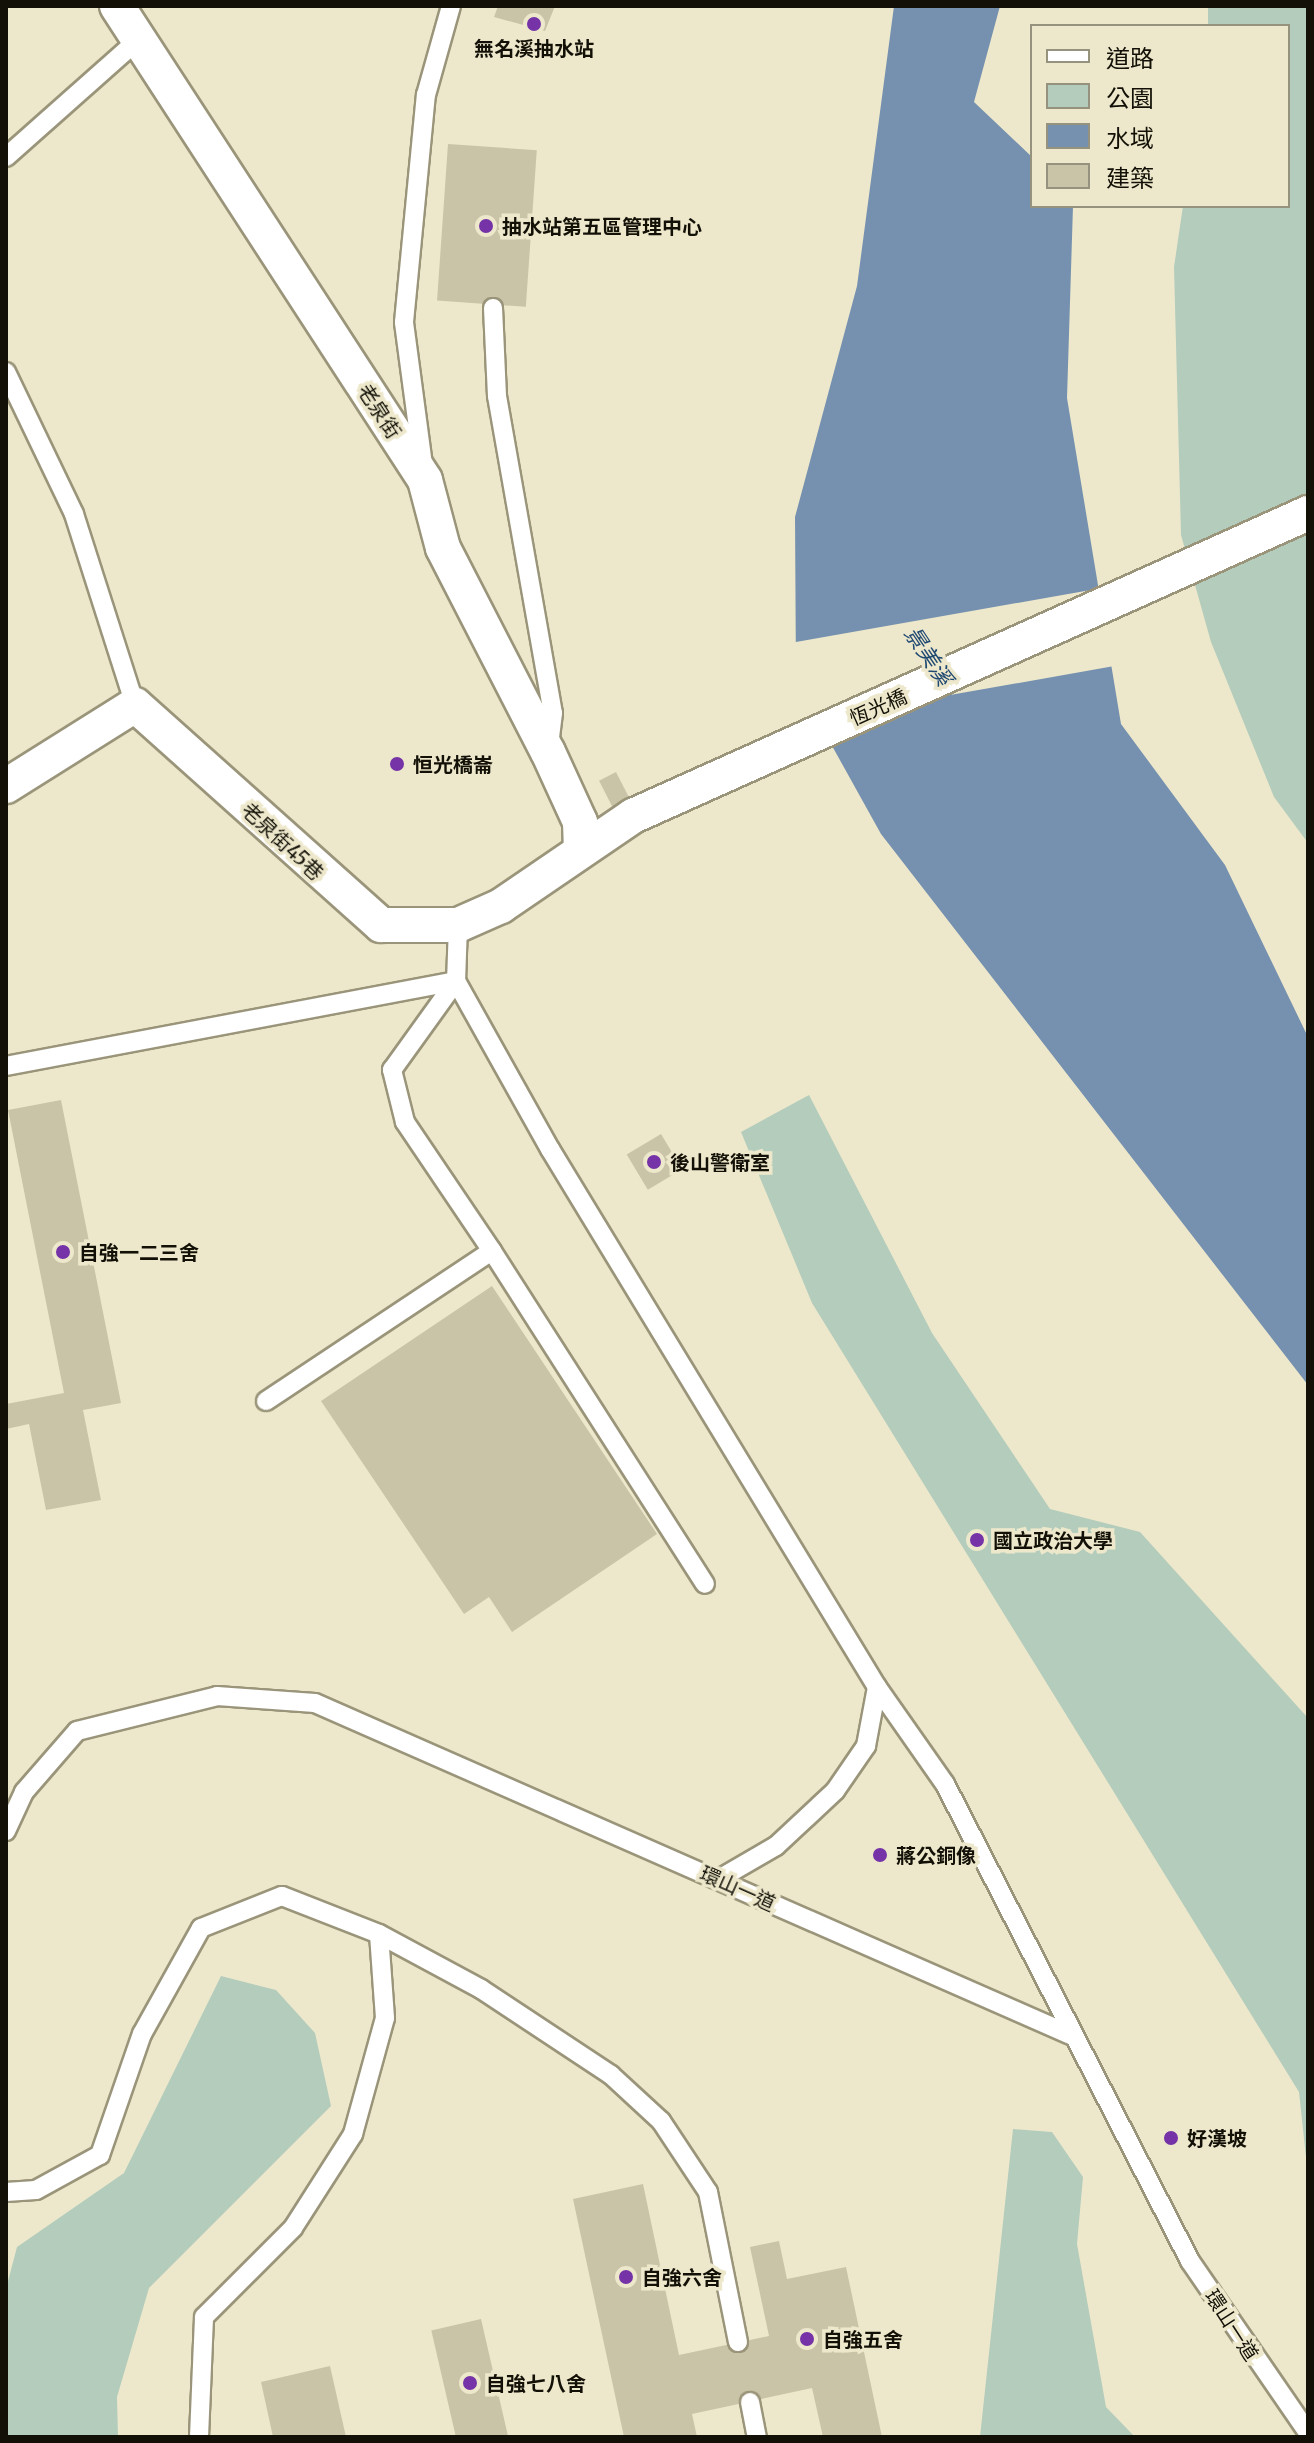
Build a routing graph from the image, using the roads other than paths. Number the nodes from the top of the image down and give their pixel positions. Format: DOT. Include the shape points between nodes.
graph roads {
  1 [pos="117,6"];
  2 [pos="451,6"];
  3 [pos="138,40"];
  4 [pos="6,157"];
  5 [pos="493,308"];
  6 [pos="6,372"];
  7 [pos="425,480"];
  8 [pos="1308,513"];
  9 [pos="135,705"];
  10 [pos="548,752"];
  11 [pos="6,786"];
  12 [pos="581,846"];
  13 [pos="458,925"];
  14 [pos="456,981"];
  15 [pos="6,1066"];
  16 [pos="492,1251"];
  17 [pos="266,1401"];
  18 [pos="705,1584"];
  19 [pos="877,1687"];
  20 [pos="6,1831"];
  21 [pos="719,1879"];
  22 [pos="379,1934"];
  23 [pos="1073,2036"];
  24 [pos="6,2192"];
  25 [pos="738,2342"];
  26 [pos="750,2402"];
  27 [pos="1308,2433"];
  28 [pos="199,2437"];
  29 [pos="757,2437"];
  1 -- 3 [label="street, 老泉街"];
  2 -- 7 [label="lane" via="426,95 404,322"];
  3 -- 4 [label="lane"];
  3 -- 7 [label="street, 老泉街"];
  5 -- 10 [label="lane" via="497,396 553,713"];
  6 -- 9 [label="lane" via="74,514"];
  7 -- 10 [label="street, 老泉街" via="443,548"];
  8 -- 12 [label="street, 恆光橋"];
  9 -- 11 [label="street"];
  9 -- 13 [label="street, 老泉街45巷" via="381,925"];
  10 -- 12 [label="street, 老泉街" via="580,822"];
  12 -- 13 [label="street, 老泉街45巷" via="501,906"];
  13 -- 14 [label="lane"];
  14 -- 15 [label="lane"];
  14 -- 16 [label="lane" via="392,1070 405,1122"];
  14 -- 19 [label="lane"];
  16 -- 17 [label="lane"];
  16 -- 18 [label="lane"];
  19 -- 21 [label="lane" via="866,1746 835,1791 776,1846"];
  19 -- 23 [label="lane" via="945,1784"];
  20 -- 21 [label="lane, 環山一道" via="24,1792 77,1731 217,1696 315,1703"];
  21 -- 23 [label="lane, 環山一道"];
  22 -- 24 [label="lane" via="282,1896 201,1928 142,2034 100,2155 36,2190"];
  22 -- 25 [label="lane" via="481,1989 611,2075 661,2121 708,2192"];
  22 -- 28 [label="lane" via="385,2018 353,2134 293,2228 204,2317"];
  23 -- 27 [label="lane, 環山一道" via="1190,2261"];
  26 -- 29 [label="lane"];
}
